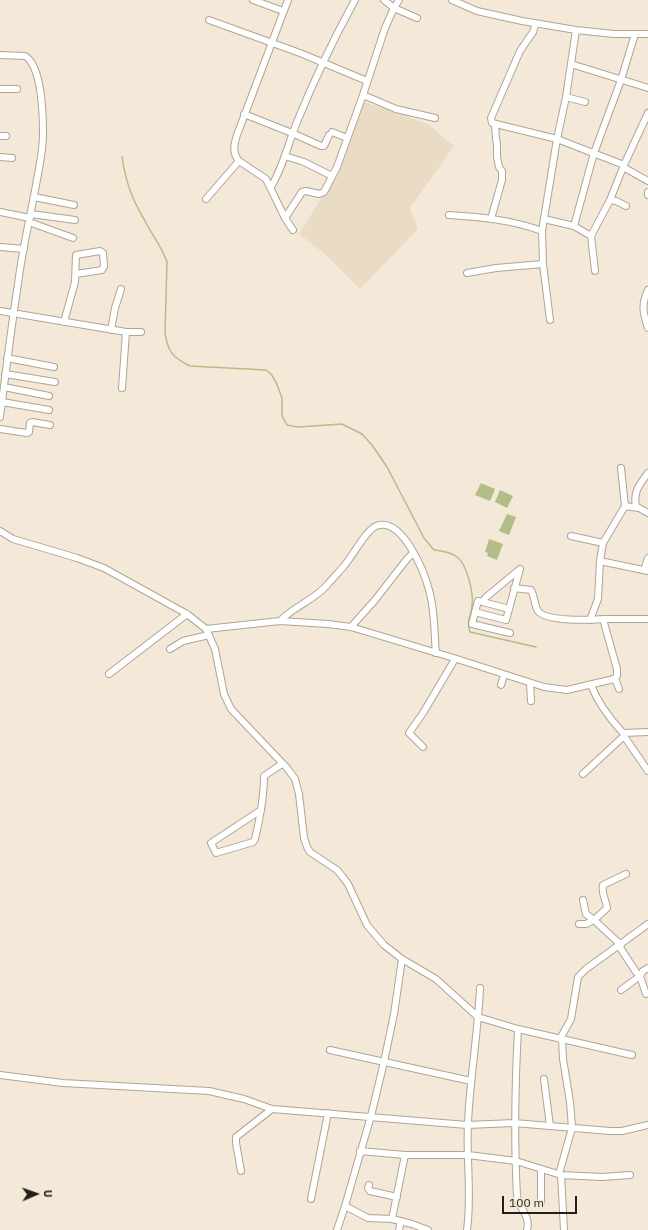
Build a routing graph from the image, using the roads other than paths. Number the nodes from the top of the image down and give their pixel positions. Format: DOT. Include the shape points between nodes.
graph roads {
  1 [pos="253,0"];
  2 [pos="288,0"];
  3 [pos="355,0"];
  4 [pos="384,0"];
  5 [pos="399,0"];
  6 [pos="452,0"];
  7 [pos="394,8"];
  8 [pos="283,11"];
  9 [pos="417,18"];
  10 [pos="209,20"];
  11 [pos="536,23"];
  12 [pos="576,30"];
  13 [pos="635,34"];
  14 [pos="648,34"];
  15 [pos="271,42"];
  16 [pos="0,55"];
  17 [pos="322,63"];
  18 [pos="571,64"];
  19 [pos="621,80"];
  20 [pos="367,81"];
  21 [pos="648,88"];
  22 [pos="0,89"];
  23 [pos="17,89"];
  24 [pos="363,96"];
  25 [pos="566,97"];
  26 [pos="585,102"];
  27 [pos="648,113"];
  28 [pos="244,114"];
  29 [pos="435,118"];
  30 [pos="495,124"];
  31 [pos="292,132"];
  32 [pos="347,138"];
  33 [pos="557,139"];
  34 [pos="594,153"];
  35 [pos="285,156"];
  36 [pos="0,157"];
  37 [pos="12,158"];
  38 [pos="239,161"];
  39 [pos="623,166"];
  40 [pos="332,176"];
  41 [pos="648,181"];
  42 [pos="271,187"];
  43 [pos="34,197"];
  44 [pos="206,199"];
  45 [pos="610,200"];
  46 [pos="74,205"];
  47 [pos="626,206"];
  48 [pos="0,212"];
  49 [pos="449,215"];
  50 [pos="30,218"];
  51 [pos="285,218"];
  52 [pos="491,219"];
  53 [pos="544,219"];
  54 [pos="75,220"];
  55 [pos="574,226"];
  56 [pos="293,230"];
  57 [pos="542,231"];
  58 [pos="591,236"];
  59 [pos="73,238"];
  60 [pos="0,247"];
  61 [pos="24,249"];
  62 [pos="543,264"];
  63 [pos="595,271"];
  64 [pos="467,272"];
  65 [pos="76,274"];
  66 [pos="121,289"];
  67 [pos="648,290"];
  68 [pos="0,311"];
  69 [pos="14,314"];
  70 [pos="550,320"];
  71 [pos="64,322"];
  72 [pos="648,328"];
  73 [pos="111,330"];
  74 [pos="126,332"];
  75 [pos="142,332"];
  76 [pos="7,358"];
  77 [pos="54,367"];
  78 [pos="5,374"];
  79 [pos="55,382"];
  80 [pos="4,387"];
  81 [pos="122,388"];
  82 [pos="49,396"];
  83 [pos="2,402"];
  84 [pos="49,410"];
  85 [pos="0,414"];
  86 [pos="50,425"];
  87 [pos="0,429"];
  88 [pos="621,468"];
  89 [pos="648,473"];
  90 [pos="625,506"];
  91 [pos="636,507"];
  92 [pos="647,510"];
  93 [pos="0,531"];
  94 [pos="571,536"];
  95 [pos="603,543"];
  96 [pos="413,553"];
  97 [pos="648,558"];
  98 [pos="600,561"];
  99 [pos="646,571"];
  100 [pos="514,588"];
  101 [pos="483,602"];
  102 [pos="509,609"];
  103 [pos="475,612"];
  104 [pos="187,614"];
  105 [pos="603,619"];
  106 [pos="648,619"];
  107 [pos="590,620"];
  108 [pos="280,621"];
  109 [pos="350,627"];
  110 [pos="208,632"];
  111 [pos="510,633"];
  112 [pos="170,649"];
  113 [pos="436,653"];
  114 [pos="456,659"];
  115 [pos="109,674"];
  116 [pos="504,675"];
  117 [pos="615,678"];
  118 [pos="530,683"];
  119 [pos="591,685"];
  120 [pos="501,686"];
  121 [pos="619,688"];
  122 [pos="531,700"];
  123 [pos="648,732"];
  124 [pos="624,735"];
  125 [pos="423,747"];
  126 [pos="282,764"];
  127 [pos="648,771"];
  128 [pos="583,774"];
  129 [pos="261,810"];
  130 [pos="626,874"];
  131 [pos="583,900"];
  132 [pos="594,920"];
  133 [pos="579,924"];
  134 [pos="648,924"];
  135 [pos="620,945"];
  136 [pos="402,959"];
  137 [pos="648,968"];
  138 [pos="640,976"];
  139 [pos="480,988"];
  140 [pos="621,990"];
  141 [pos="646,994"];
  142 [pos="478,1017"];
  143 [pos="518,1029"];
  144 [pos="561,1039"];
  145 [pos="330,1050"];
  146 [pos="632,1055"];
  147 [pos="384,1062"];
  148 [pos="0,1075"];
  149 [pos="544,1079"];
  150 [pos="471,1081"];
  151 [pos="272,1108"];
  152 [pos="328,1113"];
  153 [pos="371,1116"];
  154 [pos="514,1123"];
  155 [pos="468,1125"];
  156 [pos="648,1125"];
  157 [pos="550,1126"];
  158 [pos="572,1128"];
  159 [pos="360,1151"];
  160 [pos="405,1154"];
  161 [pos="468,1155"];
  162 [pos="516,1161"];
  163 [pos="542,1169"];
  164 [pos="241,1171"];
  165 [pos="560,1174"];
  166 [pos="630,1174"];
  167 [pos="369,1185"];
  168 [pos="397,1197"];
  169 [pos="311,1199"];
  170 [pos="541,1202"];
  171 [pos="345,1206"];
  172 [pos="392,1219"];
  173 [pos="401,1222"];
  174 [pos="337,1230"];
  175 [pos="399,1230"];
  176 [pos="428,1230"];
  177 [pos="467,1230"];
  178 [pos="527,1230"];
  179 [pos="564,1230"];
  1 -- 8 [label="street"];
  2 -- 8 [label="street"];
  3 -- 17 [label="street"];
  4 -- 7 [label="street"];
  5 -- 7 [label="street"];
  6 -- 11 [label="street" via="495,16"];
  7 -- 9 [label="street"];
  7 -- 20 [label="street"];
  8 -- 15 [label="street"];
  10 -- 15 [label="street"];
  11 -- 12 [label="street"];
  11 -- 30 [label="street" via="520,51 491,118"];
  12 -- 13 [label="street"];
  12 -- 18 [label="street"];
  13 -- 14 [label="street"];
  13 -- 19 [label="street"];
  15 -- 17 [label="street"];
  15 -- 28 [label="street"];
  16 -- 43 [label="street" via="28,58 37,74 43,134"];
  17 -- 20 [label="street"];
  17 -- 31 [label="street"];
  18 -- 19 [label="street"];
  18 -- 25 [label="street"];
  19 -- 21 [label="street"];
  19 -- 34 [label="street"];
  20 -- 24 [label="street"];
  22 -- 23 [label="street"];
  24 -- 29 [label="street" via="396,109"];
  24 -- 32 [label="street"];
  25 -- 26 [label="street"];
  25 -- 33 [label="street"];
  27 -- 39 [label="street"];
  28 -- 31 [label="street"];
  28 -- 38 [label="street" via="235,143 234,153"];
  30 -- 33 [label="street"];
  30 -- 52 [label="street" via="497,157 502,180"];
  31 -- 32 [label="street" via="322,146 331,133"];
  31 -- 35 [label="street"];
  32 -- 40 [label="street"];
  33 -- 34 [label="street"];
  33 -- 53 [label="street"];
  34 -- 39 [label="street"];
  34 -- 55 [label="street"];
  35 -- 40 [label="street"];
  35 -- 42 [label="street"];
  36 -- 37 [label="street"];
  38 -- 42 [label="street" via="266,179"];
  38 -- 44 [label="street"];
  39 -- 41 [label="street"];
  39 -- 45 [label="street"];
  40 -- 51 [label="street" via="324,192 302,192"];
  42 -- 51 [label="street"];
  43 -- 46 [label="street"];
  43 -- 50 [label="street"];
  45 -- 47 [label="street"];
  45 -- 58 [label="street"];
  48 -- 50 [label="street"];
  49 -- 52 [label="street"];
  50 -- 54 [label="street"];
  50 -- 59 [label="street"];
  50 -- 61 [label="street"];
  51 -- 56 [label="street"];
  52 -- 57 [label="street"];
  53 -- 55 [label="street"];
  53 -- 57 [label="street"];
  55 -- 58 [label="street"];
  57 -- 62 [label="street"];
  58 -- 63 [label="street"];
  60 -- 61 [label="street"];
  61 -- 69 [label="street"];
  62 -- 64 [label="street"];
  62 -- 70 [label="street"];
  65 -- 65 [label="street" via="102,270 102,251 76,254"];
  65 -- 71 [label="street"];
  66 -- 73 [label="street"];
  67 -- 72 [label="street" via="643,308"];
  68 -- 69 [label="street"];
  69 -- 71 [label="street"];
  69 -- 76 [label="street"];
  71 -- 73 [label="street"];
  73 -- 74 [label="street"];
  74 -- 75 [label="street"];
  74 -- 81 [label="street"];
  76 -- 77 [label="street"];
  76 -- 78 [label="street"];
  78 -- 79 [label="street"];
  78 -- 80 [label="street"];
  80 -- 82 [label="street"];
  80 -- 83 [label="street"];
  83 -- 84 [label="street"];
  83 -- 85 [label="street"];
  86 -- 87 [label="street" via="32,422 27,433"];
  88 -- 90 [label="street"];
  89 -- 91 [label="street" via="637,487"];
  90 -- 91 [label="street"];
  90 -- 95 [label="street"];
  91 -- 92 [label="street"];
  93 -- 104 [label="street" via="14,539 104,568"];
  94 -- 95 [label="street"];
  95 -- 98 [label="street"];
  96 -- 108 [label="street" via="396,530 383,524 375,526 327,585"];
  96 -- 109 [label="street"];
  96 -- 113 [label="street" via="430,591"];
  97 -- 99 [label="street"];
  98 -- 99 [label="street"];
  98 -- 107 [label="street" via="598,599"];
  100 -- 101 [label="street" via="520,569"];
  100 -- 102 [label="street"];
  100 -- 107 [label="street" via="531,590 540,613 574,620"];
  101 -- 102 [label="street"];
  101 -- 103 [label="street" via="478,601"];
  102 -- 103 [label="street" via="506,620"];
  103 -- 111 [label="street" via="472,624"];
  104 -- 110 [label="street"];
  104 -- 115 [label="street"];
  105 -- 106 [label="street"];
  105 -- 107 [label="street"];
  105 -- 117 [label="street" via="617,669"];
  108 -- 109 [label="street"];
  108 -- 110 [label="street"];
  109 -- 113 [label="street"];
  110 -- 112 [label="street"];
  110 -- 126 [label="street" via="215,649 229,706"];
  113 -- 114 [label="street"];
  114 -- 116 [label="street"];
  114 -- 125 [label="street" via="410,730 410,735"];
  116 -- 118 [label="street"];
  116 -- 120 [label="street"];
  117 -- 119 [label="street"];
  117 -- 121 [label="street"];
  118 -- 119 [label="street" via="561,690"];
  118 -- 122 [label="street"];
  119 -- 124 [label="street" via="601,705"];
  123 -- 124 [label="street"];
  124 -- 127 [label="street"];
  124 -- 128 [label="street"];
  126 -- 129 [label="street" via="264,776"];
  126 -- 136 [label="street" via="292,774 297,785 304,838 310,852 337,870 348,884 371,931"];
  129 -- 129 [label="street" via="253,842 216,853 211,843"];
  130 -- 132 [label="street" via="603,885 602,893 607,908"];
  131 -- 132 [label="street" via="586,914"];
  132 -- 133 [label="street"];
  132 -- 135 [label="street"];
  134 -- 135 [label="street"];
  135 -- 138 [label="street"];
  135 -- 144 [label="street" via="578,977 571,1019"];
  136 -- 142 [label="street" via="436,979"];
  136 -- 147 [label="street"];
  137 -- 138 [label="street"];
  138 -- 140 [label="street"];
  138 -- 141 [label="street"];
  139 -- 142 [label="street"];
  142 -- 143 [label="street"];
  142 -- 150 [label="street"];
  143 -- 144 [label="street"];
  143 -- 154 [label="street"];
  144 -- 146 [label="street"];
  144 -- 158 [label="street"];
  145 -- 147 [label="street"];
  147 -- 150 [label="street"];
  147 -- 153 [label="street"];
  148 -- 151 [label="street" via="69,1084 209,1091"];
  149 -- 157 [label="street"];
  150 -- 155 [label="street"];
  151 -- 152 [label="street"];
  151 -- 164 [label="street" via="236,1137"];
  152 -- 153 [label="street"];
  152 -- 169 [label="street"];
  153 -- 155 [label="street"];
  153 -- 159 [label="street"];
  154 -- 155 [label="street"];
  154 -- 157 [label="street"];
  154 -- 162 [label="street"];
  155 -- 161 [label="street"];
  156 -- 158 [label="street" via="622,1132"];
  157 -- 158 [label="street"];
  158 -- 165 [label="street"];
  159 -- 160 [label="street"];
  159 -- 171 [label="street"];
  160 -- 161 [label="street"];
  160 -- 168 [label="street"];
  161 -- 162 [label="street"];
  161 -- 177 [label="street"];
  162 -- 163 [label="street"];
  162 -- 178 [label="street" via="518,1199 527,1219"];
  163 -- 165 [label="street"];
  163 -- 170 [label="street"];
  165 -- 166 [label="street"];
  165 -- 179 [label="street"];
  167 -- 168 [label="street" via="370,1190"];
  168 -- 172 [label="street"];
  171 -- 172 [label="street" via="368,1218"];
  171 -- 174 [label="street"];
  172 -- 173 [label="street"];
  173 -- 175 [label="street"];
  173 -- 176 [label="street"];
}
